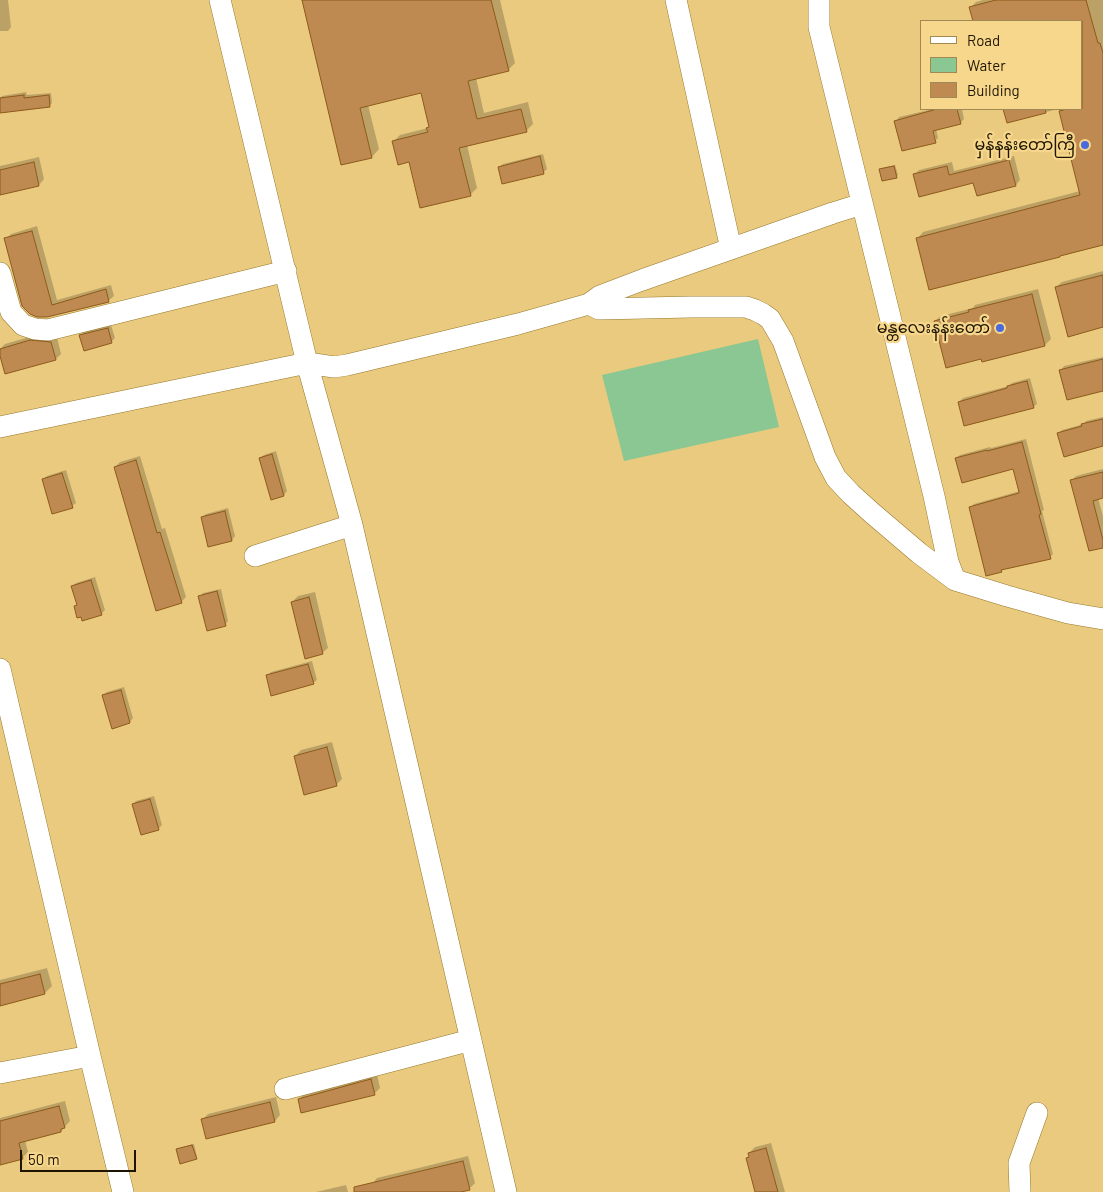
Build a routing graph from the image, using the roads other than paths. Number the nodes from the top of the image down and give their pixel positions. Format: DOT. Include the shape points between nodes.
graph roads {
  1 [pos="220,0"];
  2 [pos="676,0"];
  3 [pos="819,0"];
  4 [pos="862,204"];
  5 [pos="731,249"];
  6 [pos="286,271"];
  7 [pos="0,273"];
  8 [pos="589,304"];
  9 [pos="307,363"];
  10 [pos="0,427"];
  11 [pos="352,525"];
  12 [pos="255,556"];
  13 [pos="955,580"];
  14 [pos="1103,619"];
  15 [pos="0,669"];
  16 [pos="471,1040"];
  17 [pos="90,1056"];
  18 [pos="0,1073"];
  19 [pos="286,1089"];
  20 [pos="1037,1113"];
  21 [pos="123,1192"];
  22 [pos="506,1192"];
  23 [pos="1020,1192"];
  1 -- 6 [label="street"];
  2 -- 5 [label="street"];
  3 -- 4 [label="street" via="819,28"];
  4 -- 5 [label="street"];
  4 -- 13 [label="street"];
  5 -- 8 [label="street" via="600,296"];
  6 -- 7 [label="street" via="48,330 23,325 11,312"];
  6 -- 9 [label="street"];
  8 -- 9 [label="street" via="347,365 334,367"];
  8 -- 13 [label="street" via="599,309 746,307 770,319 783,341 825,457 836,478 872,513"];
  9 -- 10 [label="street"];
  9 -- 11 [label="street"];
  11 -- 12 [label="street"];
  11 -- 16 [label="street"];
  13 -- 14 [label="street" via="1068,613"];
  15 -- 17 [label="street"];
  16 -- 19 [label="street"];
  16 -- 22 [label="street"];
  17 -- 18 [label="street"];
  17 -- 21 [label="street"];
  20 -- 23 [label="street" via="1019,1163"];
}
